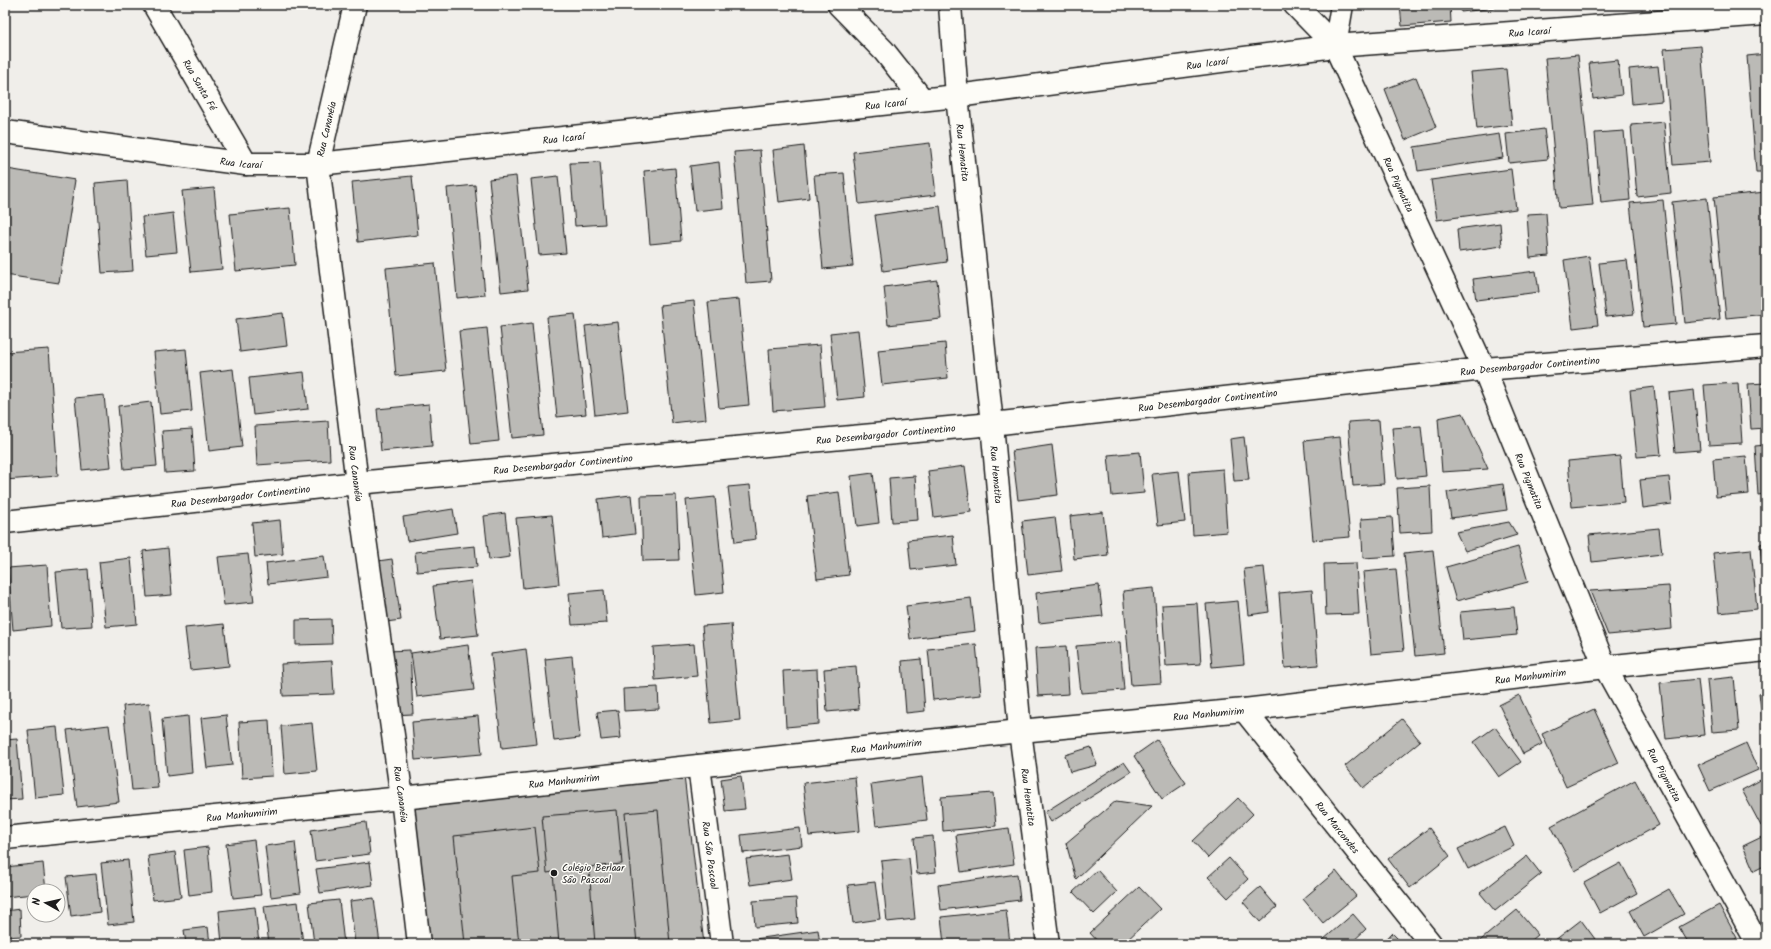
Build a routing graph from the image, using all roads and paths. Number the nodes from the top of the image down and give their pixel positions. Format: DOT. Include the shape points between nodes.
graph roads {
  1 [pos="154,5"];
  2 [pos="355,5"];
  3 [pos="839,5"];
  4 [pos="950,5"];
  5 [pos="1295,5"];
  6 [pos="1342,5"];
  7 [pos="1766,14"];
  8 [pos="1335,46"];
  9 [pos="957,96"];
  10 [pos="922,99"];
  11 [pos="5,132"];
  12 [pos="246,164"];
  13 [pos="318,164"];
  14 [pos="1766,346"];
  15 [pos="1484,369"];
  16 [pos="992,424"];
  17 [pos="357,483"];
  18 [pos="5,522"];
  19 [pos="1766,650"];
  20 [pos="1605,667"];
  21 [pos="1244,710"];
  22 [pos="1020,731"];
  23 [pos="699,766"];
  24 [pos="402,798"];
  25 [pos="5,838"];
  26 [pos="1050,940"];
  27 [pos="419,944"];
  28 [pos="722,944"];
  29 [pos="1431,944"];
  30 [pos="1758,944"];
  1 -- 12 [label="street, Rua Santa Fé"];
  2 -- 13 [label="street, Rua Cananéia"];
  3 -- 10 [label="street" via="884,51"];
  4 -- 9 [label="street, Rua Hematita"];
  5 -- 8 [label="street"];
  6 -- 8 [label="street"];
  7 -- 8 [label="street, Rua Icaraí"];
  8 -- 9 [label="street, Rua Icaraí"];
  8 -- 15 [label="street, Rua Pigmatita"];
  9 -- 10 [label="street, Rua Icaraí"];
  9 -- 16 [label="street, Rua Hematita"];
  10 -- 13 [label="street, Rua Icaraí"];
  11 -- 12 [label="street, Rua Icaraí"];
  12 -- 13 [label="street, Rua Icaraí"];
  13 -- 17 [label="street, Rua Cananéia"];
  14 -- 15 [label="street, Rua Desembargador Continentino"];
  15 -- 16 [label="street, Rua Desembargador Continentino"];
  15 -- 20 [label="street, Rua Pigmatita"];
  16 -- 17 [label="street, Rua Desembargador Continentino"];
  16 -- 22 [label="street, Rua Hematita"];
  17 -- 18 [label="street, Rua Desembargador Continentino"];
  17 -- 24 [label="street, Rua Cananéia"];
  19 -- 20 [label="street, Rua Manhumirim"];
  20 -- 21 [label="street, Rua Manhumirim"];
  20 -- 30 [label="street, Rua Pigmatita"];
  21 -- 22 [label="street, Rua Manhumirim"];
  21 -- 29 [label="street, Rua Marcondes"];
  22 -- 23 [label="street, Rua Manhumirim"];
  22 -- 26 [label="street, Rua Hematita"];
  23 -- 24 [label="street, Rua Manhumirim"];
  23 -- 28 [label="street, Rua São Pascoal"];
  24 -- 25 [label="street, Rua Manhumirim"];
  24 -- 27 [label="street, Rua Cananéia"];
}
